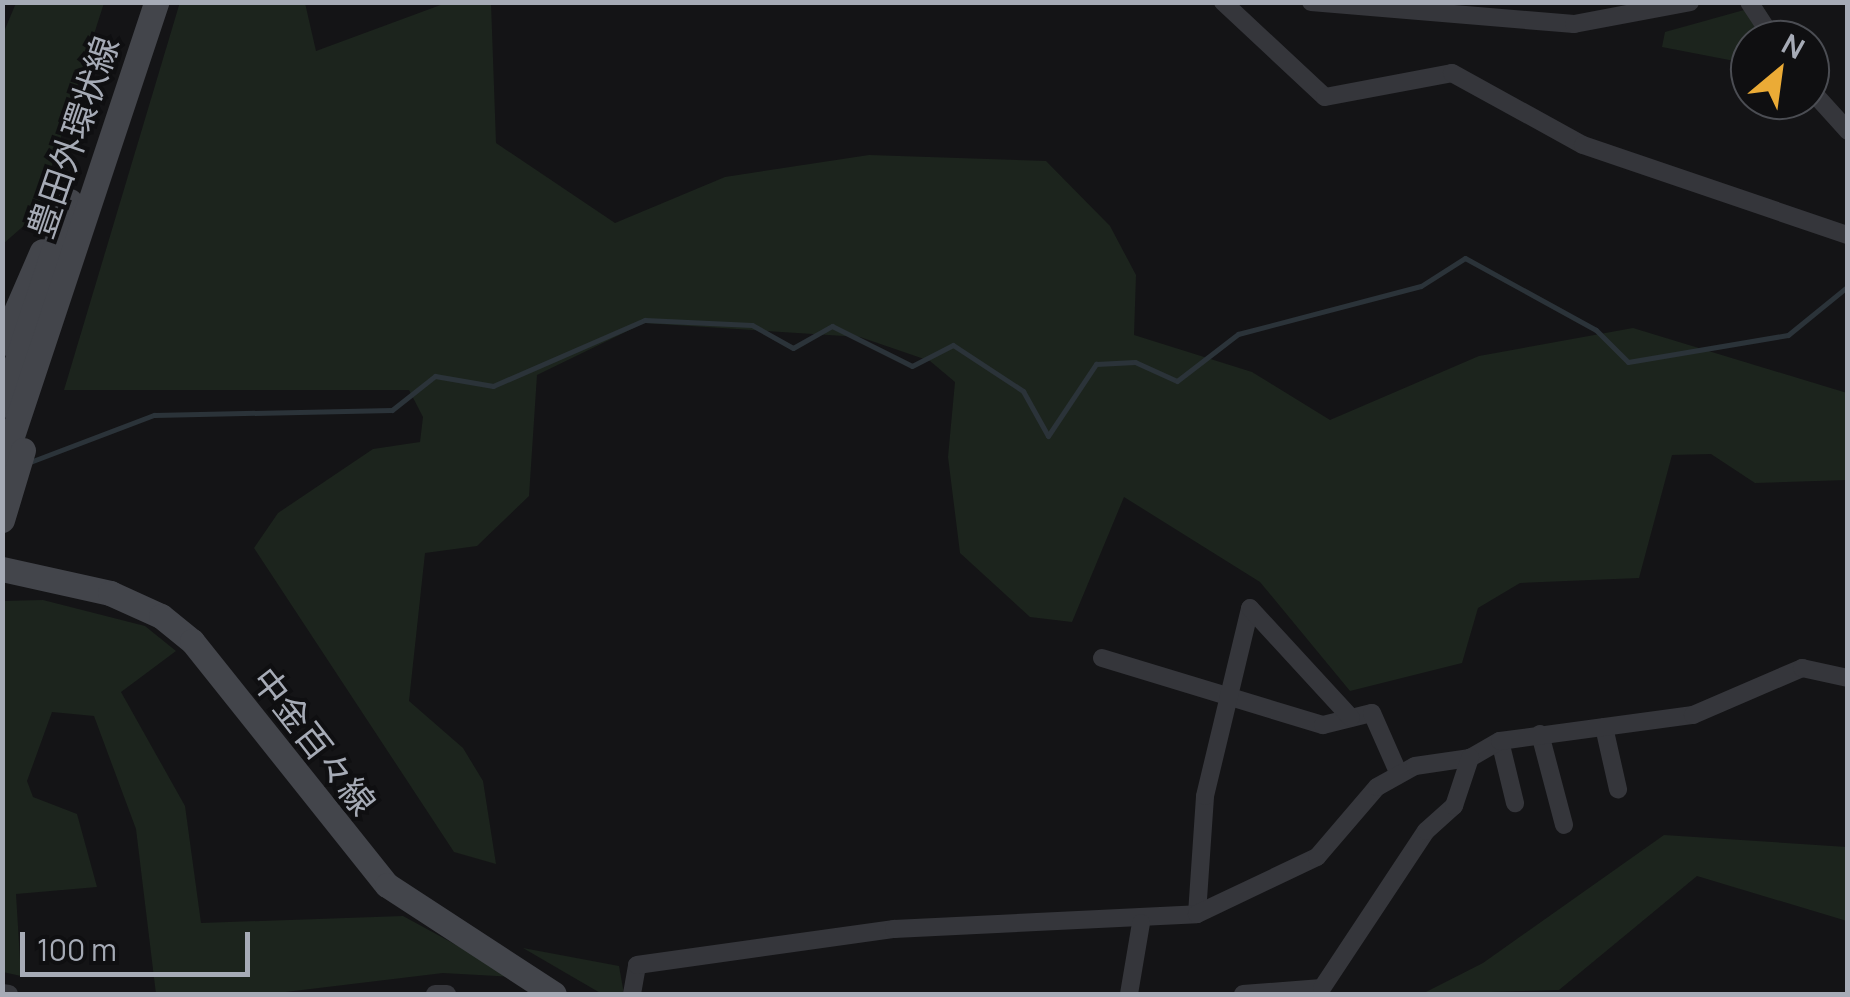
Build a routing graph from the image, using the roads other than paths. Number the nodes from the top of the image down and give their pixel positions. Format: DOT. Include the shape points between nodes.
graph roads {
  1 [pos="138,2"];
  2 [pos="156,2"];
  3 [pos="1222,2"];
  4 [pos="1311,2"];
  5 [pos="1690,2"];
  6 [pos="1830,111"];
  7 [pos="1848,131"];
  8 [pos="111,132"];
  9 [pos="64,218"];
  10 [pos="1848,235"];
  11 [pos="52,279"];
  12 [pos="2,342"];
  13 [pos="2,405"];
  14 [pos="2,466"];
  15 [pos="2,520"];
  16 [pos="2,569"];
  17 [pos="1102,658"];
  18 [pos="1848,678"];
  19 [pos="1224,694"];
  20 [pos="1351,718"];
  21 [pos="1604,727"];
  22 [pos="1540,734"];
  23 [pos="1500,741"];
  24 [pos="1470,758"];
  25 [pos="1398,772"];
  26 [pos="1618,790"];
  27 [pos="1516,803"];
  28 [pos="1564,825"];
  29 [pos="1198,914"];
  30 [pos="1141,924"];
  31 [pos="434,994"];
  32 [pos="447,994"];
  33 [pos="554,994"];
  34 [pos="632,994"];
  35 [pos="1129,994"];
  36 [pos="1144,994"];
  37 [pos="1243,994"];
  1 -- 9 [label="street, 豊田外環状線"];
  2 -- 8 [label="street, 豊田外環状線"];
  3 -- 10 [label="street" via="1324,97 1452,74 1583,144"];
  4 -- 5 [label="street" via="1574,24"];
  6 -- 7 [label="street"];
  8 -- 11 [label="street, 豊田外環状線"];
  8 -- 15 [label="street" via="84,271"];
  9 -- 11 [label="street, 豊田外環状線"];
  9 -- 12 [label="street" via="22,282"];
  11 -- 13 [label="street, 豊田外環状線"];
  11 -- 14 [label="street, 豊田外環状線"];
  16 -- 33 [label="street, 中金百々線" via="110,593 161,616 192,640 388,885"];
  17 -- 19 [label="street"];
  18 -- 21 [label="street" via="1802,668 1693,715"];
  19 -- 20 [label="street" via="1324,726"];
  19 -- 20 [label="street" via="1250,608"];
  19 -- 29 [label="street" via="1200,828"];
  20 -- 25 [label="street" via="1380,718"];
  21 -- 22 [label="street"];
  21 -- 26 [label="street"];
  22 -- 23 [label="street"];
  22 -- 28 [label="street"];
  23 -- 24 [label="street"];
  23 -- 27 [label="street"];
  24 -- 25 [label="street"];
  24 -- 37 [label="street" via="1454,806 1426,831 1322,988"];
  25 -- 29 [label="street" via="1317,856"];
  29 -- 30 [label="street"];
  30 -- 34 [label="street" via="894,929 637,965"];
  30 -- 35 [label="street"];
  31 -- 32 [label="street"];
  35 -- 36 [label="street"];
}
